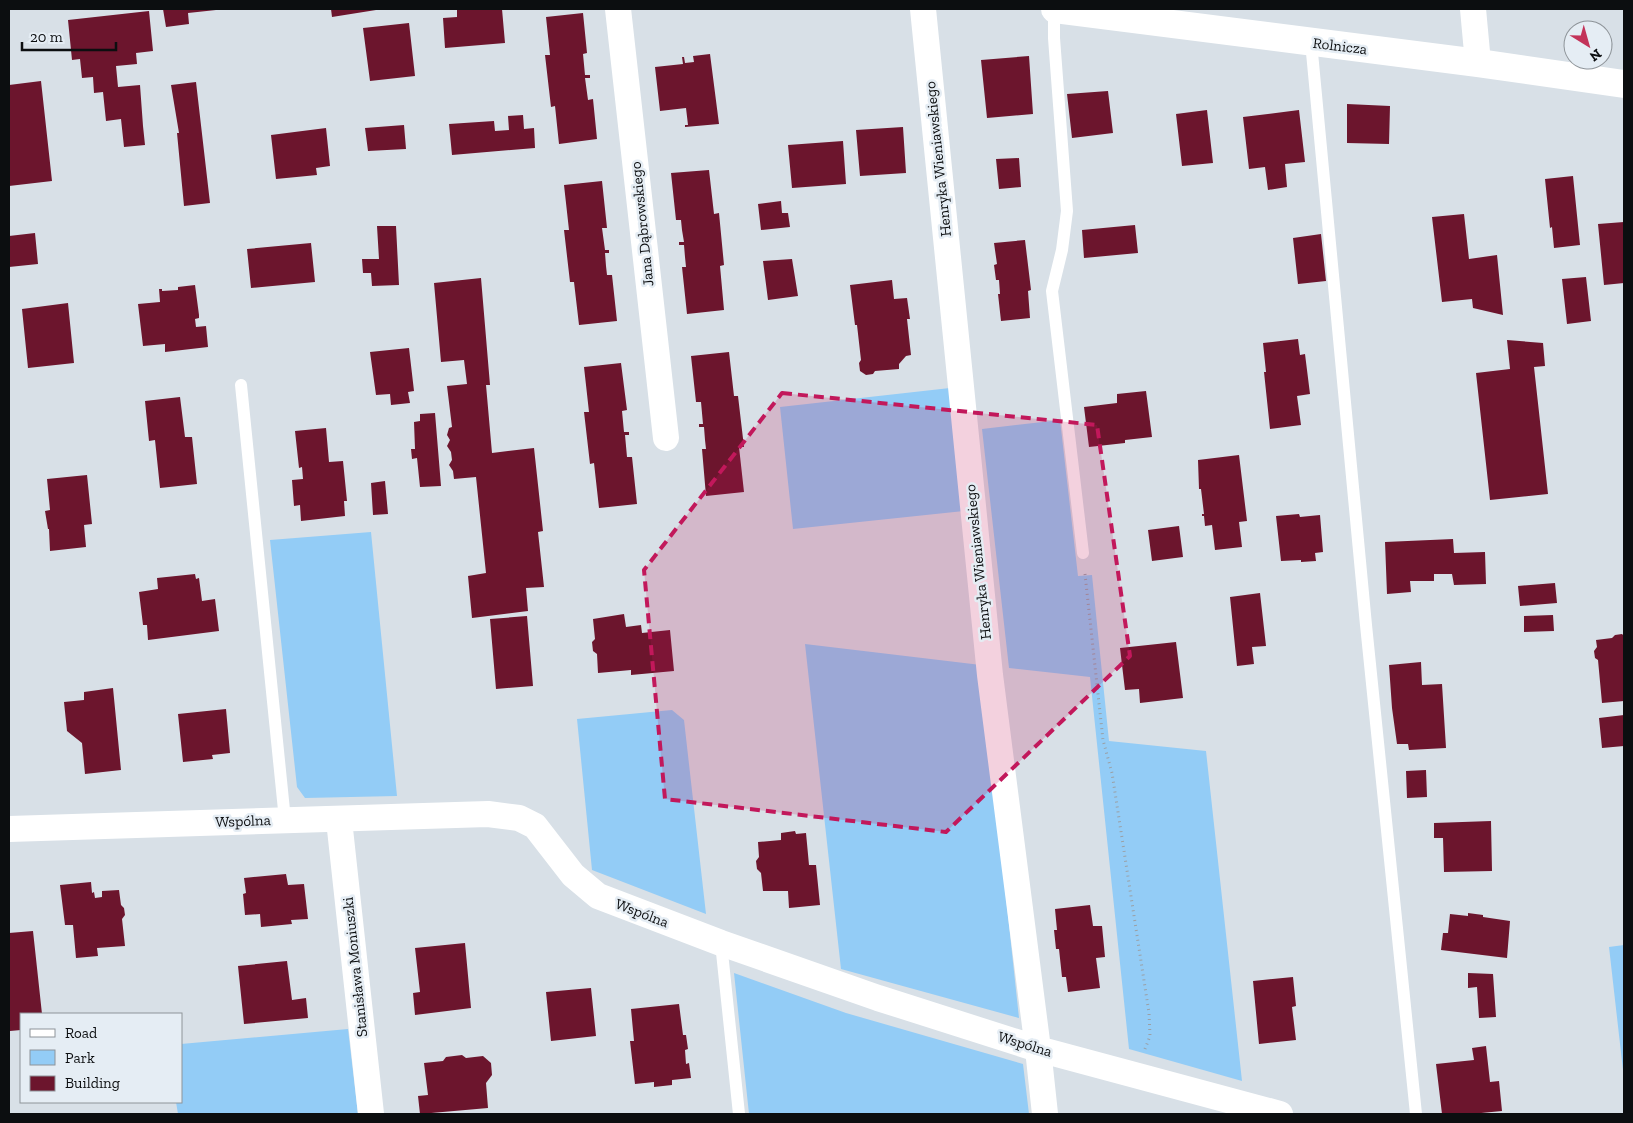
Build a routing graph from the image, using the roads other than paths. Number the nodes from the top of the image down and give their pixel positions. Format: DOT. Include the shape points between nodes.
graph roads {
  1 [pos="618,9"];
  2 [pos="923,9"];
  3 [pos="1054,9"];
  4 [pos="1473,9"];
  5 [pos="1100,11"];
  6 [pos="1311,42"];
  7 [pos="1478,63"];
  8 [pos="1624,84"];
  9 [pos="241,385"];
  10 [pos="666,438"];
  11 [pos="1083,553"];
  12 [pos="285,820"];
  13 [pos="339,820"];
  14 [pos="9,829"];
  15 [pos="721,943"];
  16 [pos="1038,1049"];
  17 [pos="372,1114"];
  18 [pos="739,1114"];
  19 [pos="1045,1114"];
  20 [pos="1280,1114"];
  21 [pos="1416,1114"];
  1 -- 10 [label="street, Jana Dąbrowskiego"];
  2 -- 16 [label="street, Henryka Wieniawskiego" via="990,675"];
  3 -- 5 [label="street, Rolnicza"];
  3 -- 11 [label="lane" via="1067,211 1052,291"];
  4 -- 7 [label="street"];
  5 -- 6 [label="street, Rolnicza"];
  6 -- 7 [label="street, Rolnicza"];
  6 -- 21 [label="lane"];
  7 -- 8 [label="street, Rolnicza"];
  9 -- 12 [label="lane"];
  12 -- 13 [label="street, Wspólna"];
  12 -- 14 [label="street, Wspólna"];
  13 -- 15 [label="street, Wspólna" via="488,814 519,818 535,826 573,875 598,896"];
  13 -- 17 [label="street, Stanisława Moniuszki"];
  15 -- 16 [label="street, Wspólna"];
  15 -- 18 [label="lane"];
  16 -- 19 [label="street, Henryka Wieniawskiego"];
  16 -- 20 [label="street, Wspólna"];
}
